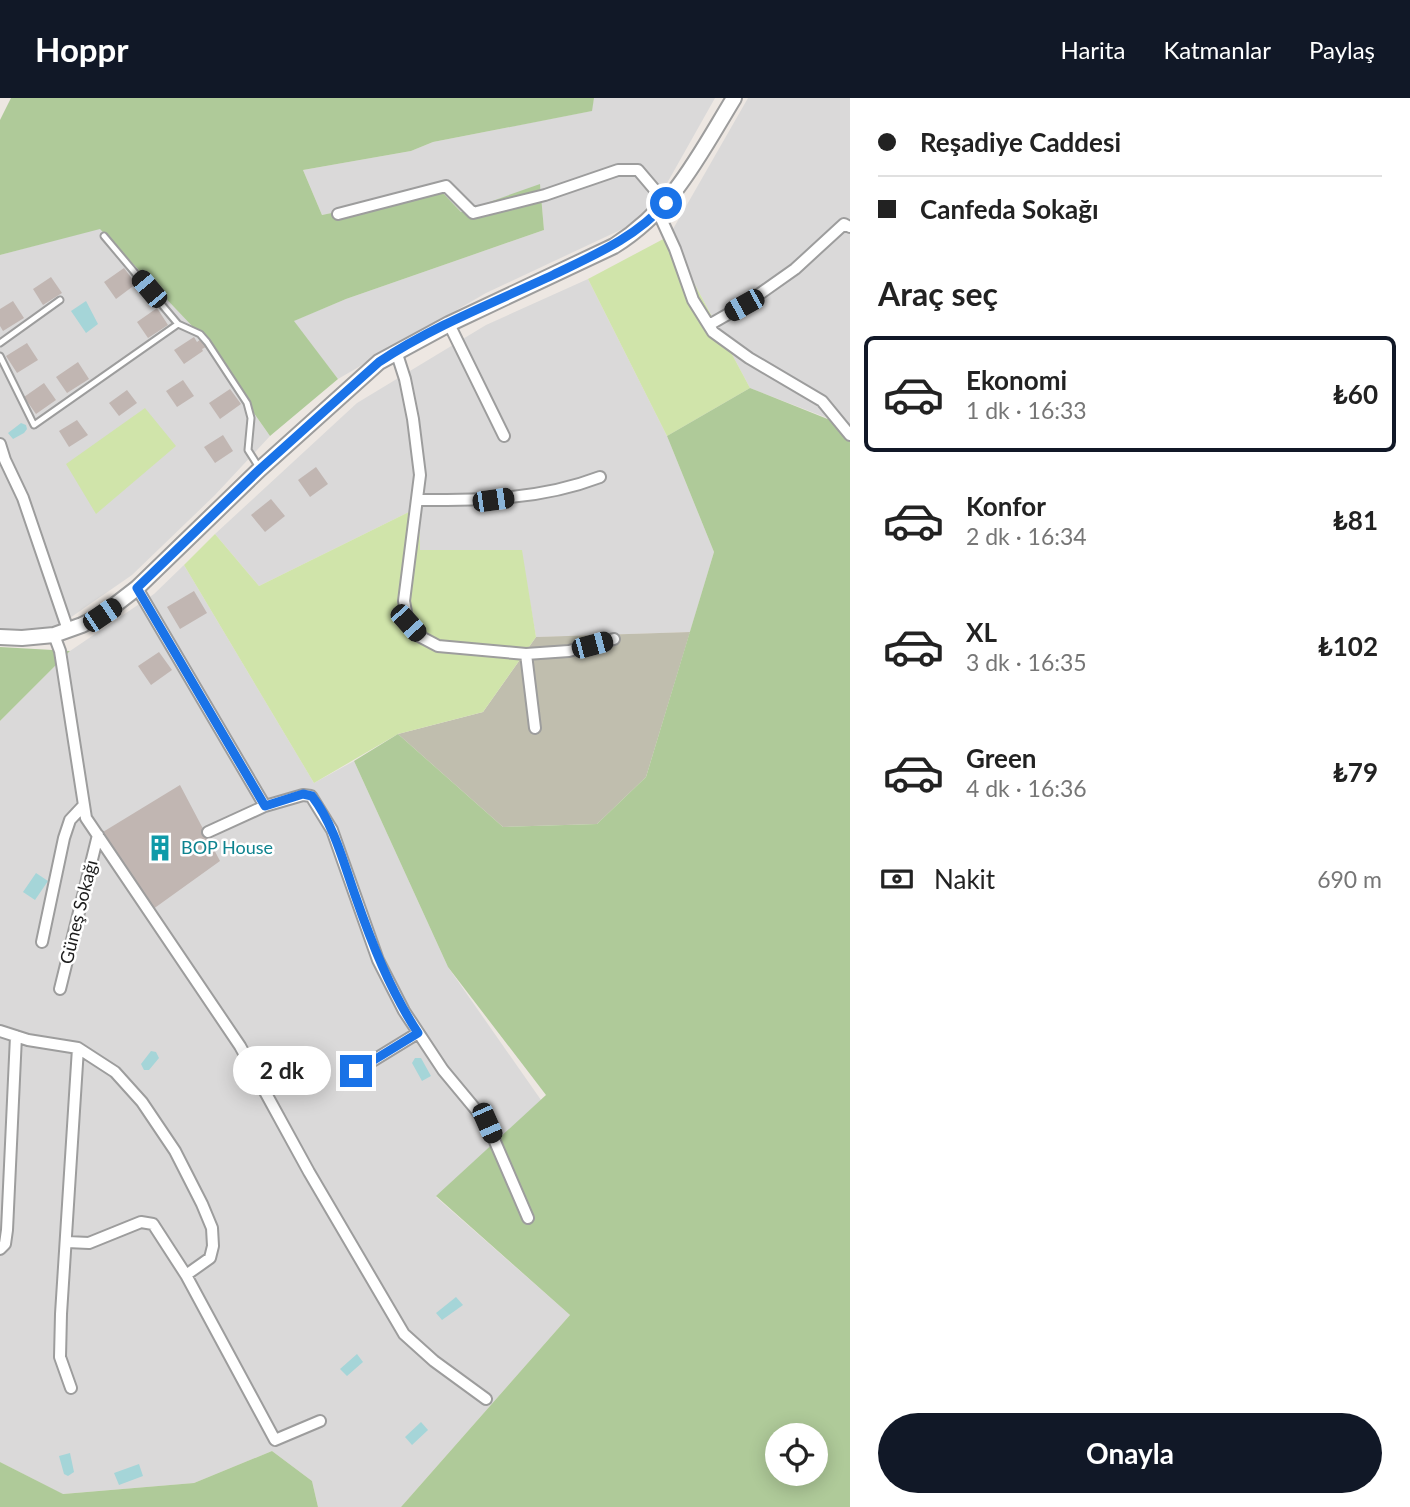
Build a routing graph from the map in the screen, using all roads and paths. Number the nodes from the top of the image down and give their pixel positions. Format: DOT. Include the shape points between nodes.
graph roads {
  1 [pos="734,98"];
  2 [pos="662,208"];
  3 [pos="338,214"];
  4 [pos="848,223"];
  5 [pos="104,236"];
  6 [pos="60,300"];
  7 [pos="178,324"];
  8 [pos="449,324"];
  9 [pos="709,325"];
  10 [pos="0,343"];
  11 [pos="396,351"];
  12 [pos="0,356"];
  13 [pos="850,435"];
  14 [pos="504,436"];
  15 [pos="0,444"];
  16 [pos="260,469"];
  17 [pos="600,477"];
  18 [pos="418,500"];
  19 [pos="137,588"];
  20 [pos="68,631"];
  21 [pos="54,635"];
  22 [pos="0,637"];
  23 [pos="614,639"];
  24 [pos="526,654"];
  25 [pos="535,727"];
  26 [pos="84,805"];
  27 [pos="265,806"];
  28 [pos="208,832"];
  29 [pos="98,835"];
  30 [pos="42,942"];
  31 [pos="60,989"];
  32 [pos="0,1031"];
  33 [pos="418,1033"];
  34 [pos="16,1036"];
  35 [pos="78,1048"];
  36 [pos="356,1071"];
  37 [pos="528,1218"];
  38 [pos="67,1242"];
  39 [pos="0,1249"];
  40 [pos="186,1275"];
  41 [pos="71,1388"];
  42 [pos="486,1399"];
  43 [pos="320,1421"];
  1 -- 2 [label="street"];
  2 -- 3 [label="street" via="638,170 618,170 473,213 446,186"];
  2 -- 8 [label="street" via="614,246"];
  2 -- 9 [label="street" via="693,300"];
  4 -- 9 [label="street" via="795,269"];
  5 -- 7 [label="lane"];
  6 -- 10 [label="lane"];
  7 -- 12 [label="lane" via="34,425"];
  7 -- 16 [label="lane" via="208,342 247,403 251,418 248,450"];
  8 -- 11 [label="street"];
  8 -- 14 [label="street"];
  9 -- 13 [label="street" via="750,358 822,401"];
  11 -- 16 [label="street"];
  11 -- 18 [label="street" via="413,419 420,475"];
  15 -- 20 [label="street"];
  16 -- 19 [label="street"];
  17 -- 18 [label="street" via="493,500"];
  18 -- 24 [label="street" via="404,601 408,623 419,636 438,646"];
  19 -- 20 [label="street" via="102,615"];
  19 -- 27 [label="street"];
  20 -- 21 [label="street"];
  21 -- 22 [label="street"];
  21 -- 26 [label="street"];
  23 -- 24 [label="street"];
  24 -- 25 [label="street"];
  26 -- 29 [label="street" via="86,818"];
  26 -- 30 [label="street, Güneş Sokağı" via="70,820 64,838"];
  27 -- 28 [label="street"];
  27 -- 33 [label="street" via="303,794 313,799 332,830 378,960"];
  29 -- 31 [label="street, Güneş Sokağı"];
  29 -- 42 [label="street" via="240,1046 404,1334"];
  32 -- 34 [label="street"];
  33 -- 36 [label="street"];
  33 -- 37 [label="street" via="487,1123"];
  34 -- 35 [label="street"];
  34 -- 39 [label="street" via="7,1230"];
  35 -- 38 [label="street"];
  35 -- 40 [label="street" via="115,1072 142,1102 175,1151 202,1204 213,1245 210,1258"];
  38 -- 40 [label="street" via="89,1243 149,1222"];
  38 -- 41 [label="street" via="60,1357"];
  40 -- 43 [label="street" via="275,1440"];
}
